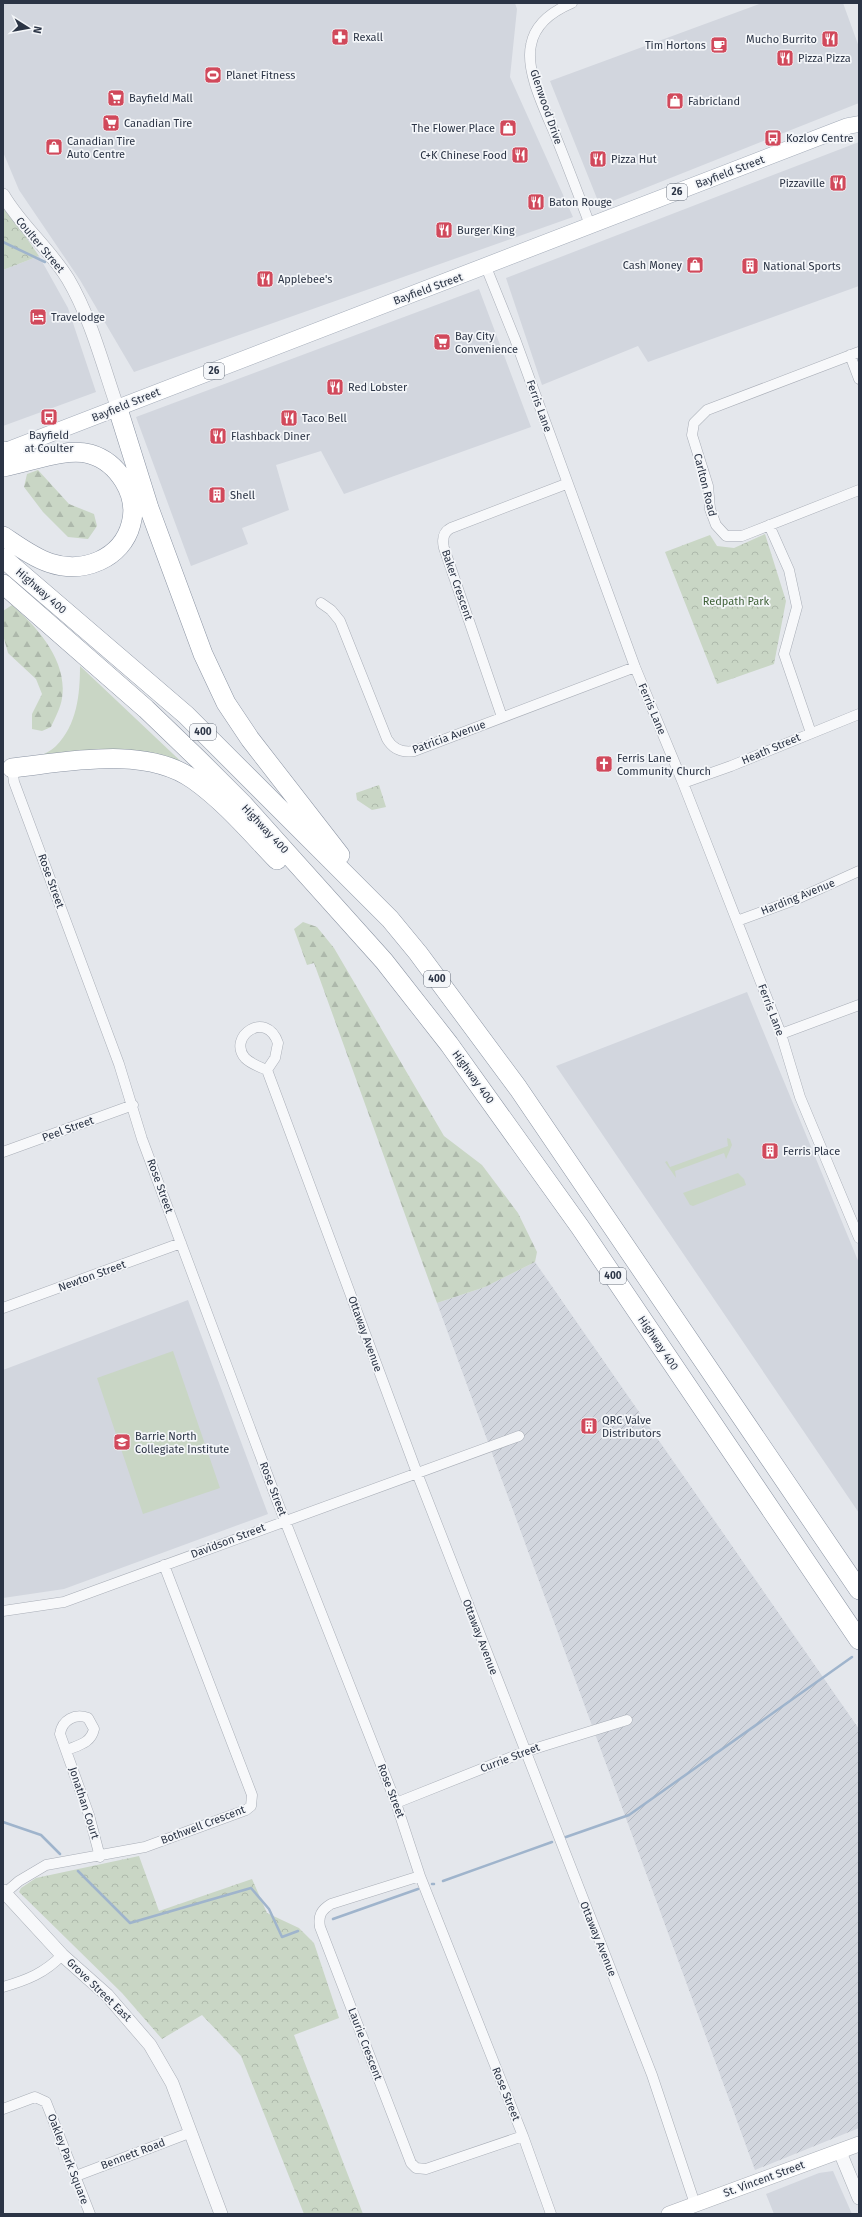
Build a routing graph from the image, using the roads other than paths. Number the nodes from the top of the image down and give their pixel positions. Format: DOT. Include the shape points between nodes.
graph roads {
  1 [pos="572,3"];
  2 [pos="857,123"];
  3 [pos="3,195"];
  4 [pos="590,226"];
  5 [pos="486,267"];
  6 [pos="854,354"];
  7 [pos="859,378"];
  8 [pos="118,409"];
  9 [pos="3,455"];
  10 [pos="566,484"];
  11 [pos="859,490"];
  12 [pos="769,525"];
  13 [pos="3,536"];
  14 [pos="3,558"];
  15 [pos="3,584"];
  16 [pos="321,603"];
  17 [pos="635,667"];
  18 [pos="859,714"];
  19 [pos="502,717"];
  20 [pos="811,733"];
  21 [pos="8,768"];
  22 [pos="683,783"];
  23 [pos="859,871"];
  24 [pos="390,919"];
  25 [pos="737,921"];
  26 [pos="352,923"];
  27 [pos="859,1005"];
  28 [pos="781,1034"];
  29 [pos="268,1070"];
  30 [pos="133,1105"];
  31 [pos="3,1152"];
  32 [pos="859,1238"];
  33 [pos="181,1243"];
  34 [pos="3,1308"];
  35 [pos="519,1436"];
  36 [pos="417,1473"];
  37 [pos="284,1520"];
  38 [pos="164,1565"];
  39 [pos="859,1590"];
  40 [pos="3,1611"];
  41 [pos="859,1640"];
  42 [pos="627,1720"];
  43 [pos="67,1750"];
  44 [pos="524,1752"];
  45 [pos="396,1803"];
  46 [pos="100,1856"];
  47 [pos="420,1876"];
  48 [pos="4,1892"];
  49 [pos="62,1955"];
  50 [pos="3,1987"];
  51 [pos="3,2109"];
  52 [pos="189,2133"];
  53 [pos="523,2136"];
  54 [pos="859,2144"];
  55 [pos="840,2152"];
  56 [pos="76,2176"];
  57 [pos="859,2198"];
  58 [pos="696,2204"];
  59 [pos="90,2214"];
  60 [pos="221,2214"];
  61 [pos="551,2214"];
  62 [pos="669,2214"];
  1 -- 4 [label="street, Glenwood Drive" via="549,15 541,24 534,34 530,56 537,88"];
  2 -- 4 [label="main road, Bayfield Street / 26"];
  3 -- 8 [label="street, Coulter Street" via="20,222 47,250 68,279 95,341"];
  4 -- 5 [label="main road, Bayfield Street / 26"];
  5 -- 8 [label="main road, Bayfield Street / 26" via="310,332"];
  5 -- 10 [label="street, Ferris Lane" via="515,339"];
  6 -- 7 [label="street"];
  6 -- 12 [label="street, Carlton Road" via="707,410 694,423 692,435 708,486 710,509 716,525 726,536 742,536"];
  8 -- 9 [label="main road, Bayfield Street / 26"];
  8 -- 24 [label="highway" via="148,508 203,654 226,703 250,739"];
  9 -- 13 [label="highway" via="89,454 105,461 118,472 128,488 132,505 132,523 125,538 110,555 83,567 50,563"];
  10 -- 17 [label="street, Ferris Lane"];
  10 -- 19 [label="street, Baker Crescent" via="451,528 444,533 444,548"];
  11 -- 12 [label="street, Carlton Road"];
  12 -- 20 [label="street" via="789,570 797,607 784,654"];
  14 -- 24 [label="highway, Highway 400 / 400" via="186,715"];
  15 -- 26 [label="highway, Highway 400 / 400" via="146,709 198,759 244,805"];
  16 -- 19 [label="street, Patricia Avenue" via="340,621 387,739 394,748 414,751"];
  17 -- 19 [label="street, Patricia Avenue"];
  17 -- 22 [label="street, Ferris Lane"];
  18 -- 20 [label="street, Heath Street"];
  20 -- 22 [label="street, Heath Street"];
  21 -- 26 [label="highway" via="112,758 148,761 180,771 223,805 312,895"];
  21 -- 30 [label="street, Rose Street"];
  22 -- 25 [label="street, Ferris Lane"];
  23 -- 25 [label="street, Harding Avenue" via="797,899"];
  24 -- 39 [label="highway, Highway 400 / 400" via="518,1088"];
  25 -- 28 [label="street, Ferris Lane"];
  26 -- 41 [label="highway, Highway 400 / 400" via="498,1110"];
  27 -- 28 [label="street"];
  28 -- 32 [label="street, Ferris Lane" via="800,1097"];
  29 -- 36 [label="street, Ottaway Avenue"];
  30 -- 31 [label="street, Peel Street"];
  30 -- 33 [label="street, Rose Street" via="142,1139"];
  33 -- 34 [label="street, Newton Street"];
  33 -- 37 [label="street, Rose Street"];
  35 -- 36 [label="street, Davidson Street"];
  36 -- 37 [label="street, Davidson Street"];
  36 -- 44 [label="street, Ottaway Avenue"];
  37 -- 38 [label="street, Davidson Street"];
  37 -- 45 [label="street, Rose Street"];
  38 -- 40 [label="street, Davidson Street" via="64,1602"];
  38 -- 46 [label="street, Bothwell Crescent" via="252,1800 251,1806 145,1847"];
  42 -- 44 [label="street, Currie Street"];
  43 -- 46 [label="street, Jonathan Court"];
  44 -- 45 [label="street, Currie Street"];
  44 -- 58 [label="street, Ottaway Avenue" via="652,2075"];
  45 -- 47 [label="street, Rose Street"];
  46 -- 48 [label="street, Bothwell Crescent" via="46,1865"];
  47 -- 53 [label="street, Rose Street"];
  47 -- 53 [label="street, Laurie Crescent" via="331,1904 320,1914 318,1920 408,2155 416,2168 426,2169"];
  48 -- 49 [label="street, Grove Street East"];
  49 -- 50 [label="street" via="52,1966 38,1975"];
  49 -- 52 [label="street, Grove Street East" via="107,1995 150,2045 172,2083"];
  51 -- 56 [label="street, Oakley Park Square" via="35,2097 46,2102"];
  52 -- 56 [label="street, Bennett Road"];
  52 -- 60 [label="street, Grove Street East"];
  53 -- 61 [label="street, Rose Street"];
  54 -- 55 [label="main road, St. Vincent Street"];
  55 -- 57 [label="street"];
  55 -- 58 [label="main road, St. Vincent Street"];
  56 -- 59 [label="street, Oakley Park Square"];
  58 -- 62 [label="main road, St. Vincent Street"];
}
